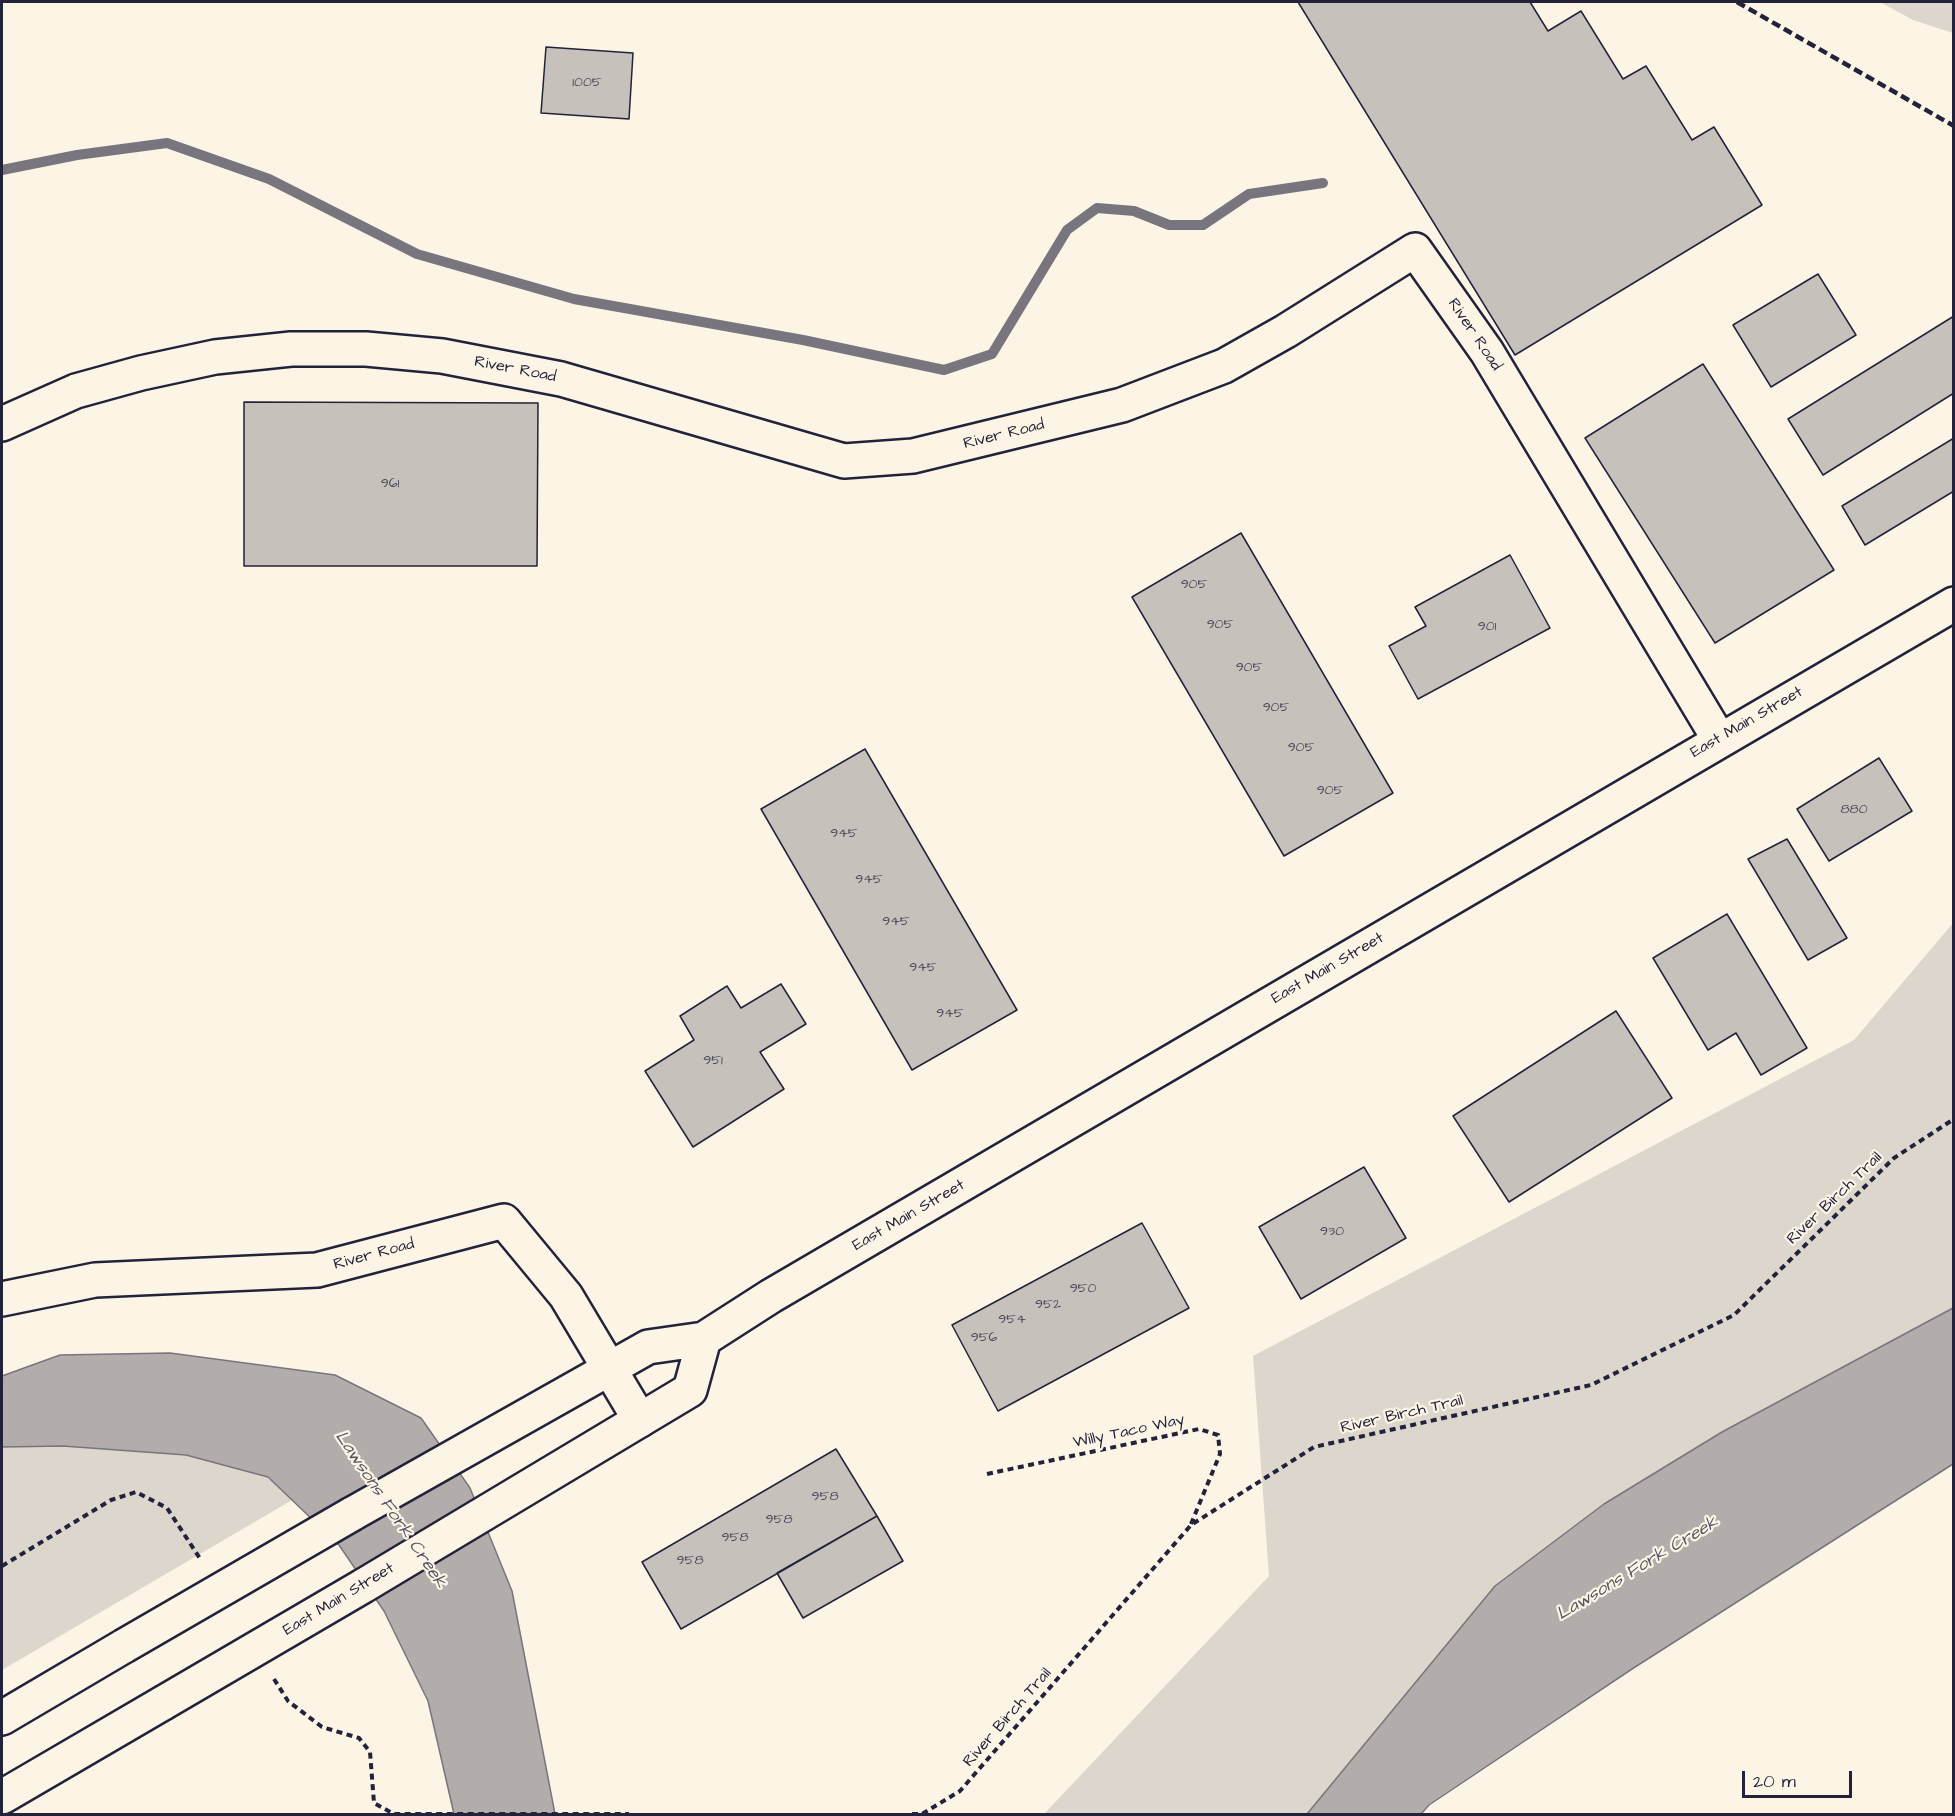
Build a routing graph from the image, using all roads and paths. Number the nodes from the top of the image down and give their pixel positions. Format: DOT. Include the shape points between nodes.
graph roads {
  1 [pos="2,424"];
  2 [pos="1953,604"];
  3 [pos="1719,739"];
  4 [pos="1953,1119"];
  5 [pos="2,1299"];
  6 [pos="705,1339"];
  7 [pos="609,1368"];
  8 [pos="640,1420"];
  9 [pos="987,1474"];
  10 [pos="1191,1525"];
  11 [pos="188,1539"];
  12 [pos="2,1566"];
  13 [pos="288,1701"];
  14 [pos="2,1718"];
  15 [pos="2,1797"];
  16 [pos="609,1813"];
  17 [pos="394,1814"];
  18 [pos="629,1815"];
  19 [pos="912,1815"];
  1 -- 3 [label="main road, River Road" via="76,391 141,373 291,349 366,349 442,356 561,379 844,461 913,456 1122,405 1224,366 1415,250 1487,352"];
  2 -- 3 [label="main road, East Main Street"];
  3 -- 6 [label="main road, East Main Street" via="771,1296"];
  4 -- 10 [label="path, River Birch Trail" via="1894,1158 1734,1315 1591,1385 1314,1447"];
  5 -- 7 [label="main road, River Road" via="95,1280 317,1270 504,1221 566,1296"];
  6 -- 7 [label="main road, East Main Street" via="648,1347"];
  6 -- 8 [label="main road, East Main Street" via="690,1390"];
  7 -- 8 [label="main road, River Road"];
  7 -- 14 [label="main road, East Main Street, bridge"];
  8 -- 15 [label="main road, East Main Street, bridge"];
  9 -- 10 [label="path, Willy Taco Way" via="1199,1429 1218,1435 1220,1454"];
  10 -- 19 [label="path, River Birch Trail" via="960,1791 921,1814"];
  11 -- 12 [label="path" via="167,1508 136,1492 111,1500"];
  13 -- 17 [label="path" via="322,1728 359,1738 370,1752 374,1803"];
  16 -- 17 [label="path"];
  16 -- 18 [label="path"];
}
